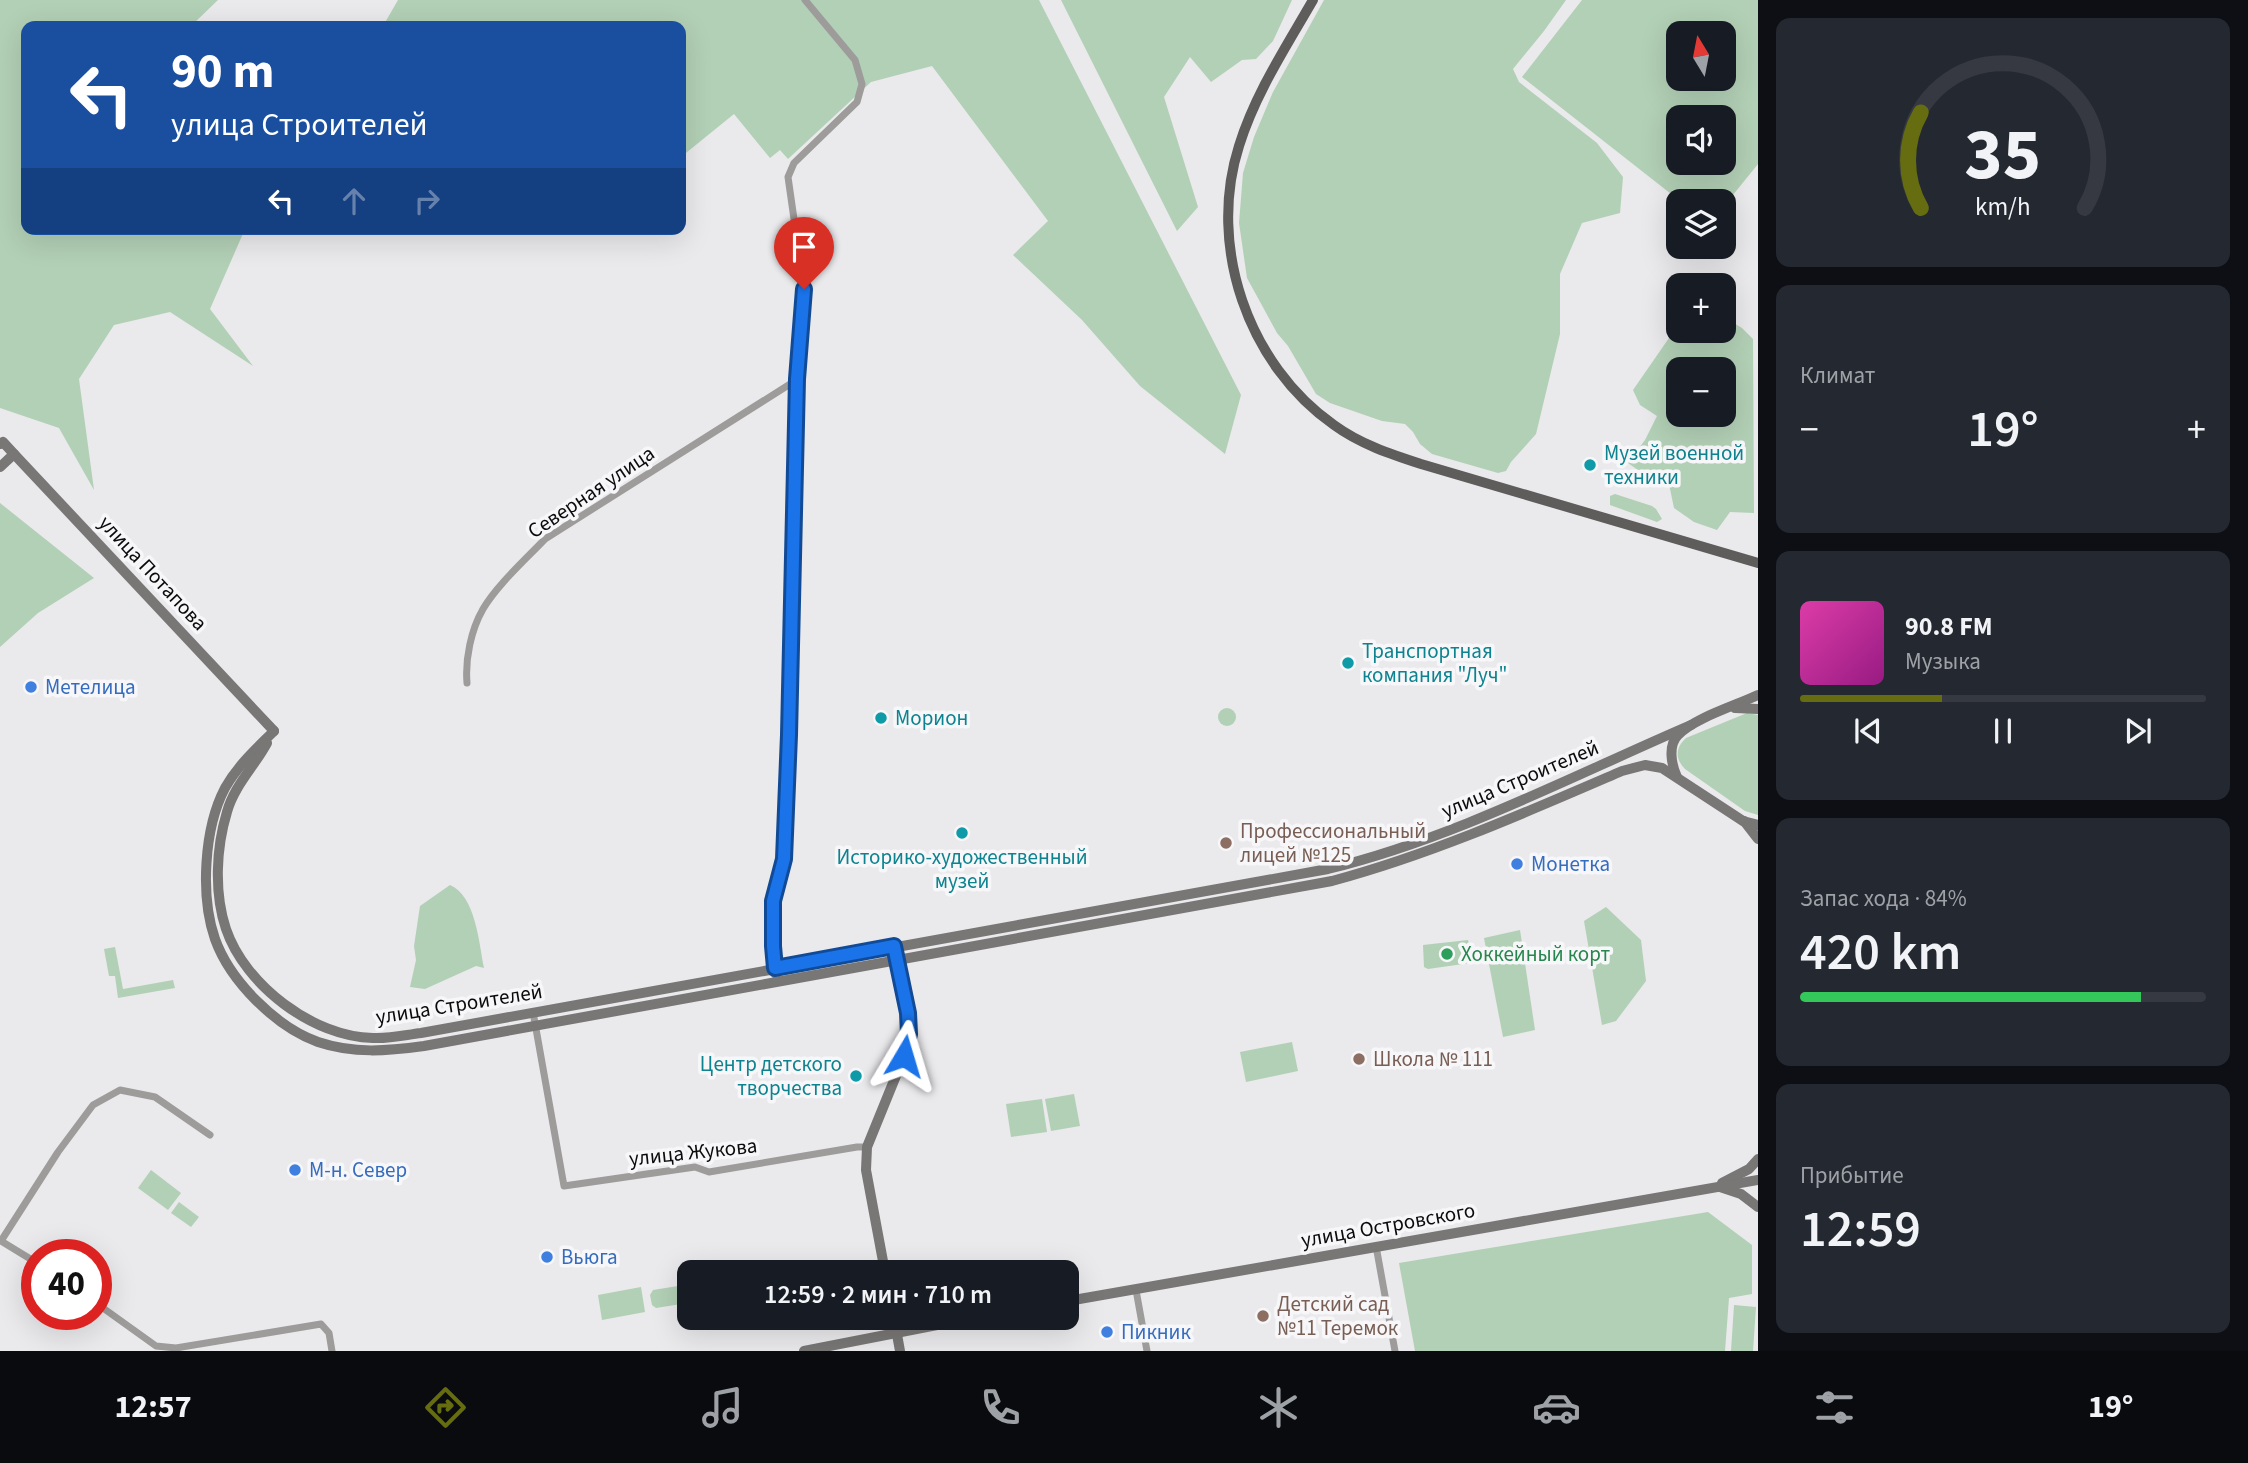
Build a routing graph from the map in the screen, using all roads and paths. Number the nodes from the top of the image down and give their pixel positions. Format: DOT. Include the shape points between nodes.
graph roads {
  1 [pos="805,0"];
  2 [pos="1313,0"];
  3 [pos="797,379"];
  4 [pos="1,443"];
  5 [pos="14,454"];
  6 [pos="0,467"];
  7 [pos="1758,563"];
  8 [pos="467,683"];
  9 [pos="1758,695"];
  10 [pos="1728,709"];
  11 [pos="1758,709"];
  12 [pos="1691,725"];
  13 [pos="274,731"];
  14 [pos="1679,780"];
  15 [pos="1743,821"];
  16 [pos="1758,825"];
  17 [pos="1758,839"];
  18 [pos="205,891"];
  19 [pos="218,892"];
  20 [pos="894,946"];
  21 [pos="897,960"];
  22 [pos="775,968"];
  23 [pos="778,981"];
  24 [pos="533,1012"];
  25 [pos="536,1025"];
  26 [pos="210,1135"];
  27 [pos="867,1147"];
  28 [pos="1758,1159"];
  29 [pos="1758,1180"];
  30 [pos="1716,1186"];
  31 [pos="1758,1207"];
  32 [pos="1,1241"];
  33 [pos="1376,1246"];
  34 [pos="21,1253"];
  35 [pos="883,1260"];
  36 [pos="1136,1290"];
  37 [pos="1079,1299"];
  38 [pos="112,1314"];
  39 [pos="896,1330"];
  40 [pos="916,1330"];
  41 [pos="897,1334"];
  42 [pos="332,1351"];
  43 [pos="804,1351"];
  44 [pos="900,1351"];
  45 [pos="1147,1351"];
  46 [pos="1395,1351"];
  1 -- 3 [label="street" via="855,60 862,84 857,102 794,163 788,177 804,289"];
  2 -- 7 [label="main road" via="1253,110 1238,147 1229,200 1236,286 1257,334 1285,377 1320,414 1377,449"];
  3 -- 8 [label="street, Северная улица" via="545,539 483,609 466,664"];
  3 -- 22 [label="street" via="789,735 784,859 773,901"];
  4 -- 5 [label="street, улица Потапова"];
  5 -- 6 [label="street"];
  5 -- 13 [label="street, улица Потапова"];
  9 -- 10 [label="street, улица Строителей"];
  10 -- 11 [label="street"];
  10 -- 12 [label="street, улица Строителей"];
  12 -- 14 [label="street" via="1673,745 1673,769"];
  12 -- 20 [label="street, улица Строителей" via="1461,826 1358,861"];
  13 -- 18 [label="street, улица Строителей" via="240,764 225,789 212,829"];
  13 -- 19 [label="street, улица Строителей" via="227,812"];
  14 -- 15 [label="street, улица Строителей"];
  14 -- 21 [label="street, улица Строителей" via="1654,766 1632,767 1466,838 1332,881"];
  15 -- 16 [label="street"];
  15 -- 17 [label="street"];
  18 -- 19 [label="street"];
  18 -- 25 [label="street, улица Строителей" via="215,938 236,975 268,1011 316,1041 379,1052"];
  19 -- 24 [label="street, улица Строителей" via="231,943 259,982 295,1013 332,1030 391,1038"];
  20 -- 21 [label="street"];
  20 -- 22 [label="street, улица Строителей"];
  21 -- 23 [label="street, улица Строителей"];
  21 -- 27 [label="street" via="909,1034"];
  22 -- 23 [label="street"];
  22 -- 24 [label="street, улица Строителей"];
  23 -- 25 [label="street, улица Строителей"];
  24 -- 25 [label="street"];
  25 -- 27 [label="street, улица Жукова" via="564,1186 695,1167 709,1172"];
  26 -- 32 [label="street" via="155,1097 120,1090 93,1105"];
  27 -- 35 [label="street" via="866,1170"];
  28 -- 30 [label="street" via="1749,1169"];
  29 -- 30 [label="street"];
  30 -- 31 [label="street" via="1741,1194"];
  30 -- 33 [label="street, улица Островского"];
  32 -- 34 [label="street"];
  33 -- 36 [label="street, улица Островского"];
  33 -- 46 [label="street"];
  36 -- 37 [label="street, улица Островского"];
  36 -- 45 [label="street"];
  38 -- 42 [label="street" via="156,1346 176,1348 321,1324 329,1333"];
  39 -- 41 [label="street"];
  40 -- 41 [label="street"];
  41 -- 43 [label="street"];
  41 -- 44 [label="street"];
}
